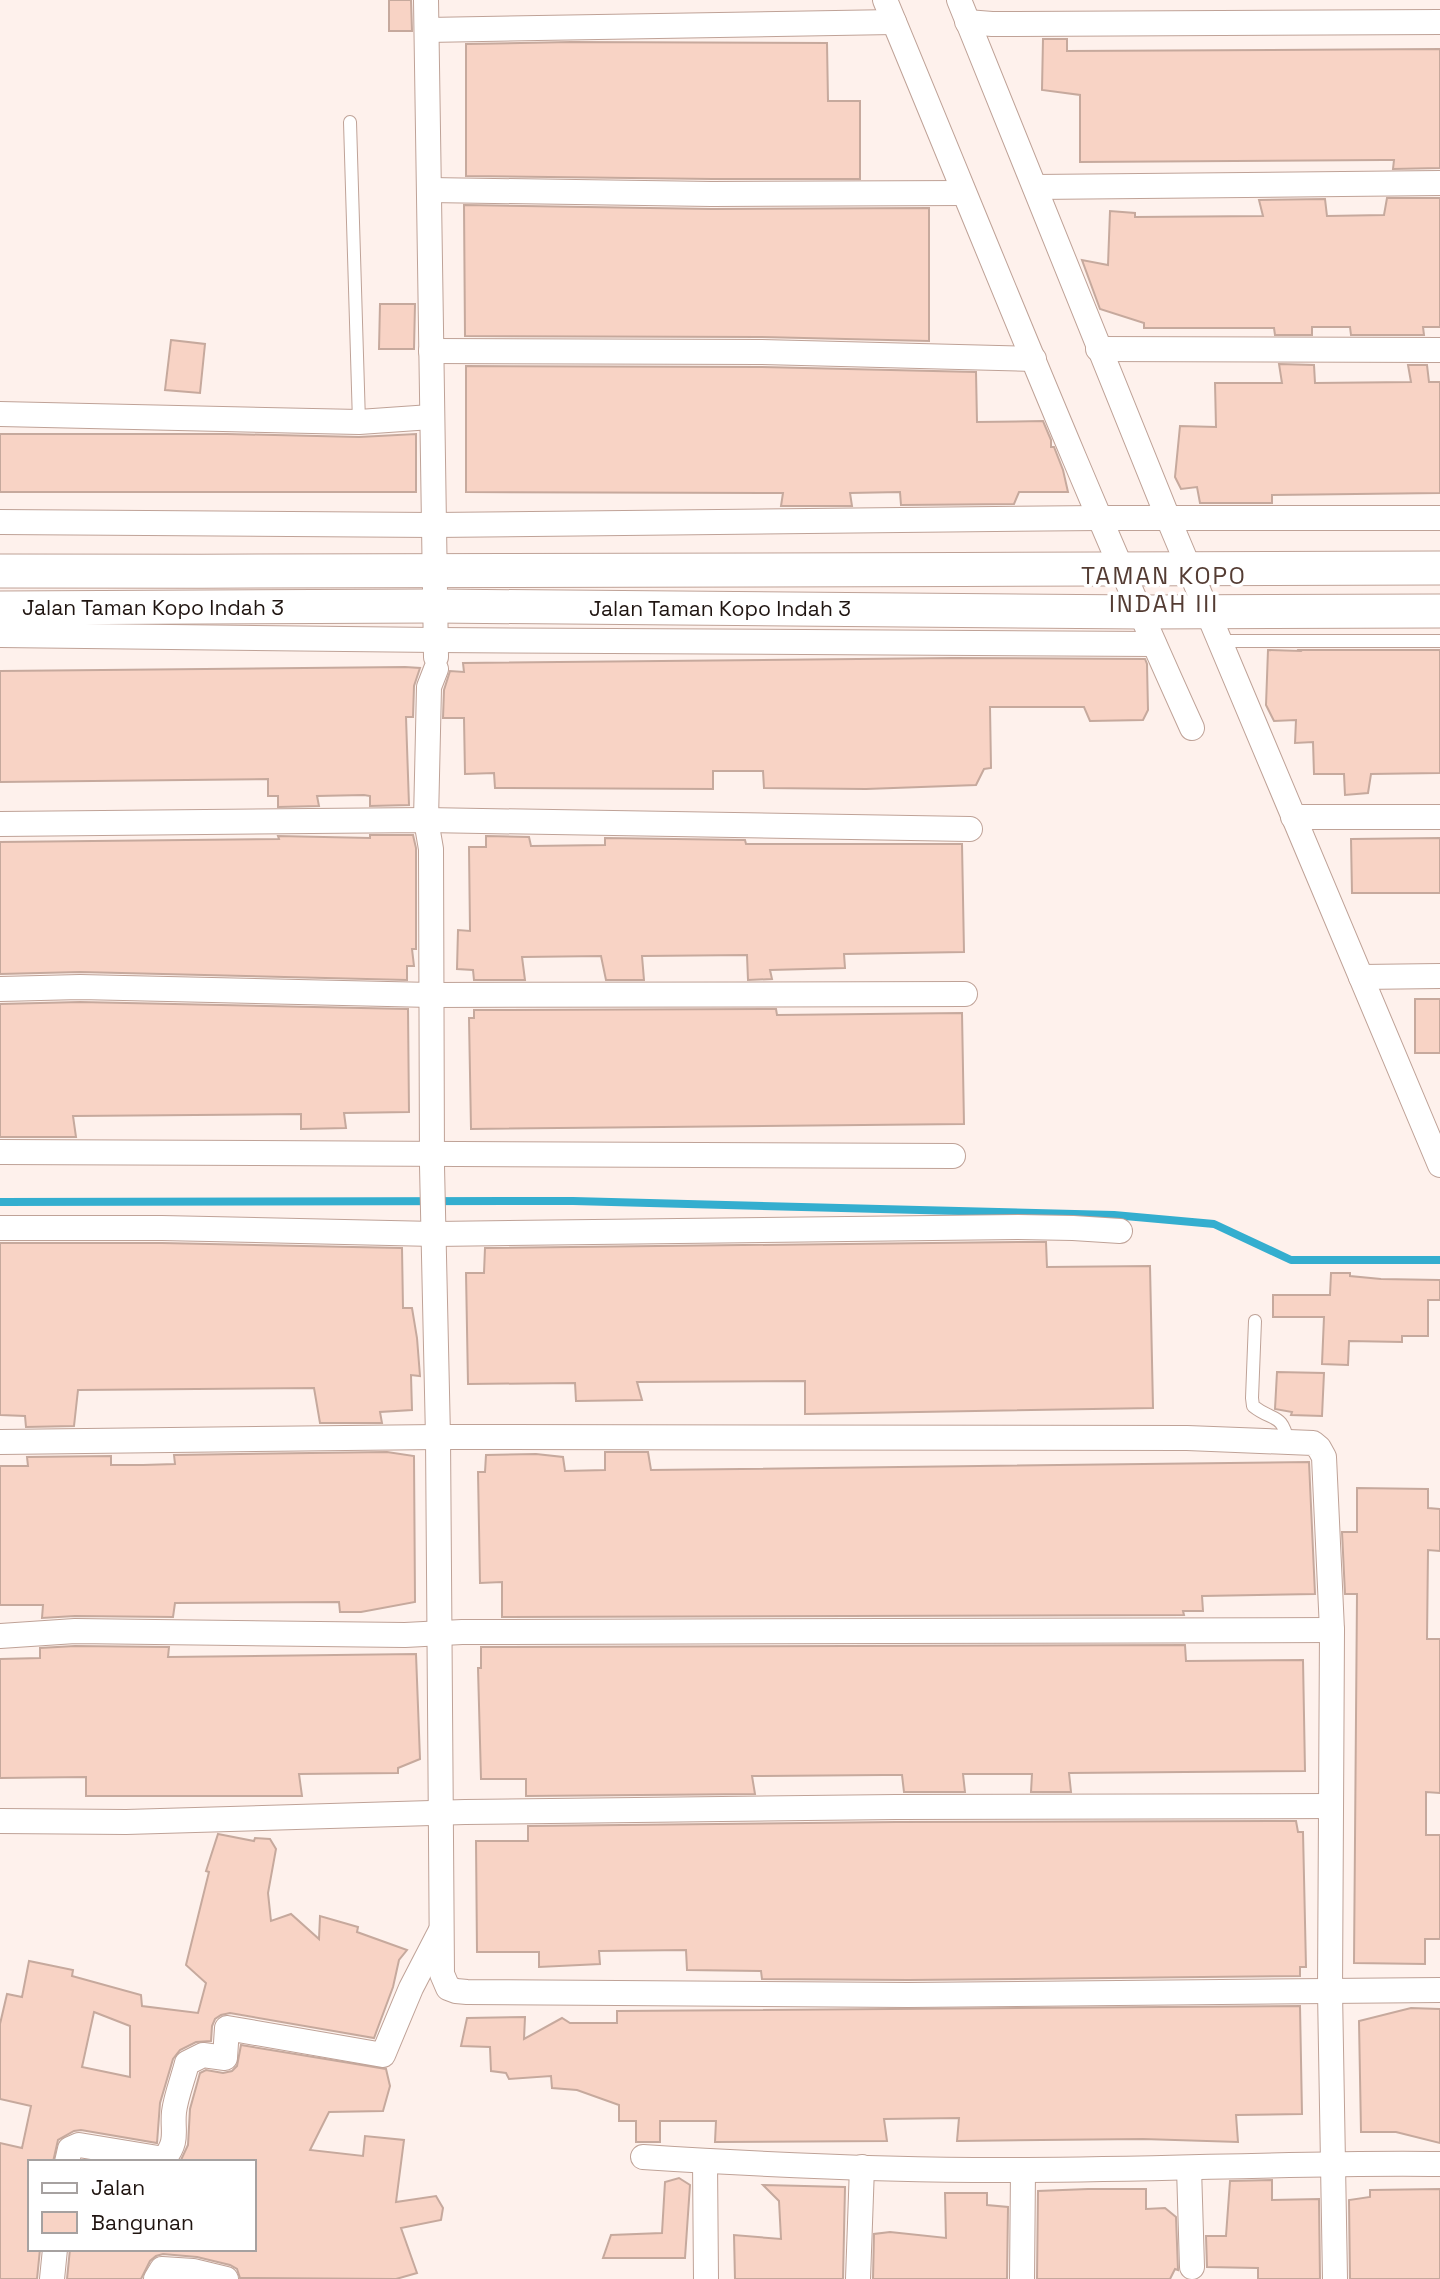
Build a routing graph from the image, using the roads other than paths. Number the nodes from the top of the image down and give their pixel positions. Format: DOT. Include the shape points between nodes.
graph roads {
  1 [pos="426,0"];
  2 [pos="889,11"];
  3 [pos="963,11"];
  4 [pos="1440,22"];
  5 [pos="426,30"];
  6 [pos="350,122"];
  7 [pos="1440,183"];
  8 [pos="1035,187"];
  9 [pos="429,190"];
  10 [pos="963,193"];
  11 [pos="1098,349"];
  12 [pos="1440,350"];
  13 [pos="432,351"];
  14 [pos="1034,359"];
  15 [pos="0,414"];
  16 [pos="431,417"];
  17 [pos="359,422"];
  18 [pos="1099,518"];
  19 [pos="1168,518"];
  20 [pos="1440,519"];
  21 [pos="0,522"];
  22 [pos="434,525"];
  23 [pos="1120,567"];
  24 [pos="1189,568"];
  25 [pos="1440,568"];
  26 [pos="0,570"];
  27 [pos="435,572"];
  28 [pos="435,606"];
  29 [pos="1141,611"];
  30 [pos="1440,611"];
  31 [pos="18,617"];
  32 [pos="1215,626"];
  33 [pos="0,635"];
  34 [pos="436,640"];
  35 [pos="1440,641"];
  36 [pos="1154,644"];
  37 [pos="1192,728"];
  38 [pos="1293,817"];
  39 [pos="1440,817"];
  40 [pos="433,820"];
  41 [pos="0,824"];
  42 [pos="970,829"];
  43 [pos="1440,976"];
  44 [pos="1361,977"];
  45 [pos="0,989"];
  46 [pos="965,994"];
  47 [pos="432,995"];
  48 [pos="1435,1141"];
  49 [pos="0,1152"];
  50 [pos="953,1156"];
  51 [pos="432,1160"];
  52 [pos="1440,1165"];
  53 [pos="434,1227"];
  54 [pos="0,1228"];
  55 [pos="1120,1231"];
  56 [pos="1255,1321"];
  57 [pos="438,1437"];
  58 [pos="0,1442"];
  59 [pos="1287,1442"];
  60 [pos="1332,1630"];
  61 [pos="439,1633"];
  62 [pos="0,1636"];
  63 [pos="1331,1806"];
  64 [pos="442,1813"];
  65 [pos="0,1821"];
  66 [pos="442,1929"];
  67 [pos="1440,1990"];
  68 [pos="1330,1992"];
  69 [pos="643,2157"];
  70 [pos="67,2160"];
  71 [pos="705,2161"];
  72 [pos="1334,2163"];
  73 [pos="1440,2164"];
  74 [pos="862,2167"];
  75 [pos="1189,2168"];
  76 [pos="1023,2170"];
  77 [pos="55,2251"];
  78 [pos="1192,2267"];
  79 [pos="52,2279"];
  80 [pos="156,2279"];
  81 [pos="226,2279"];
  82 [pos="706,2279"];
  83 [pos="858,2279"];
  84 [pos="1022,2279"];
  85 [pos="1335,2279"];
  1 -- 5 [label="street"];
  2 -- 5 [label="street"];
  2 -- 10 [label="street"];
  3 -- 4 [label="street" via="992,24"];
  3 -- 8 [label="street"];
  5 -- 9 [label="street"];
  6 -- 17 [label="lane"];
  7 -- 8 [label="street"];
  8 -- 11 [label="street"];
  9 -- 10 [label="street"];
  9 -- 13 [label="street"];
  10 -- 14 [label="street"];
  11 -- 12 [label="street"];
  11 -- 19 [label="street"];
  13 -- 14 [label="street"];
  13 -- 16 [label="street"];
  14 -- 18 [label="street"];
  15 -- 17 [label="street"];
  16 -- 17 [label="street"];
  16 -- 22 [label="street"];
  18 -- 19 [label="street"];
  18 -- 22 [label="street"];
  18 -- 23 [label="street"];
  19 -- 20 [label="street"];
  19 -- 24 [label="street"];
  21 -- 22 [label="street"];
  22 -- 27 [label="street"];
  23 -- 24 [label="main road, Jalan Taman Kopo Indah 3"];
  23 -- 27 [label="main road, Jalan Taman Kopo Indah 3"];
  23 -- 29 [label="street"];
  24 -- 25 [label="main road, Jalan Taman Kopo Indah 3"];
  24 -- 32 [label="street"];
  26 -- 27 [label="main road, Jalan Taman Kopo Indah 3"];
  27 -- 28 [label="street"];
  28 -- 29 [label="main road, Jalan Taman Kopo Indah 3"];
  28 -- 31 [label="main road, Jalan Taman Kopo Indah 3"];
  28 -- 34 [label="street"];
  29 -- 32 [label="main road, Jalan Taman Kopo Indah 3"];
  29 -- 36 [label="street"];
  30 -- 32 [label="main road, Jalan Taman Kopo Indah 3"];
  31 -- 33 [label="street"];
  31 -- 34 [label="street"];
  32 -- 35 [label="lane"];
  32 -- 38 [label="street"];
  34 -- 36 [label="street"];
  34 -- 40 [label="street" via="436,669 429,687"];
  36 -- 37 [label="street"];
  38 -- 39 [label="street"];
  38 -- 44 [label="street"];
  40 -- 41 [label="street"];
  40 -- 42 [label="street"];
  40 -- 47 [label="street"];
  43 -- 44 [label="street"];
  44 -- 48 [label="street"];
  45 -- 47 [label="street"];
  46 -- 47 [label="street"];
  47 -- 51 [label="street"];
  48 -- 52 [label="street"];
  49 -- 51 [label="street"];
  50 -- 51 [label="street"];
  51 -- 53 [label="street"];
  53 -- 54 [label="street"];
  53 -- 55 [label="street" via="1073,1227"];
  53 -- 57 [label="street"];
  56 -- 59 [label="lane" via="1253,1406 1280,1420"];
  57 -- 58 [label="street"];
  57 -- 59 [label="street"];
  57 -- 61 [label="street"];
  59 -- 60 [label="street" via="1313,1443 1324,1457"];
  60 -- 61 [label="street"];
  60 -- 63 [label="street"];
  61 -- 62 [label="street" via="75,1631"];
  61 -- 64 [label="street"];
  63 -- 64 [label="street"];
  63 -- 68 [label="street"];
  64 -- 65 [label="street"];
  64 -- 66 [label="street"];
  66 -- 68 [label="street" via="443,1981 456,1991"];
  66 -- 70 [label="street" via="383,2054 227,2028 225,2058 203,2054 187,2063 174,2111 174,2141 164,2159 79,2145 70,2149"];
  67 -- 68 [label="street"];
  68 -- 72 [label="street"];
  69 -- 71 [label="street"];
  71 -- 74 [label="street"];
  71 -- 82 [label="street"];
  72 -- 73 [label="street"];
  72 -- 75 [label="street"];
  72 -- 85 [label="street"];
  74 -- 76 [label="street"];
  74 -- 83 [label="street"];
  75 -- 76 [label="street"];
  75 -- 78 [label="street"];
  76 -- 84 [label="street"];
  77 -- 79 [label="street"];
  80 -- 81 [label="street" via="162,2269 172,2269"];
}
